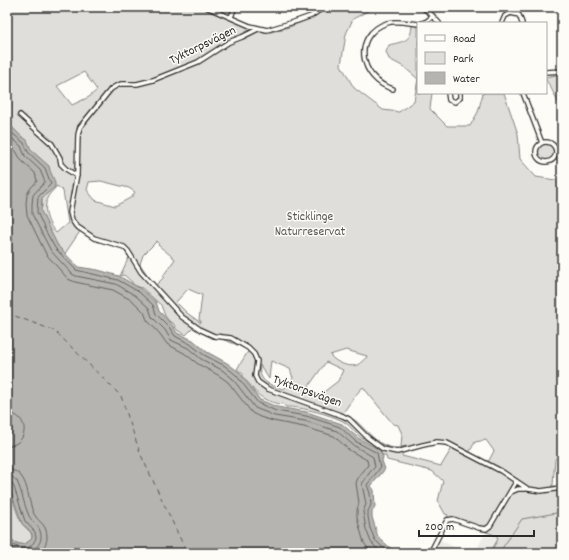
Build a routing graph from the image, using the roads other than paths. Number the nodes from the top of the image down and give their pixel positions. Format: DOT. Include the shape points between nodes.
graph roads {
  1 [pos="206,7"];
  2 [pos="235,7"];
  3 [pos="324,7"];
  4 [pos="422,7"];
  5 [pos="433,16"];
  6 [pos="232,17"];
  7 [pos="424,22"];
  8 [pos="438,22"];
  9 [pos="502,22"];
  10 [pos="522,22"];
  11 [pos="417,24"];
  12 [pos="258,29"];
  13 [pos="562,70"];
  14 [pos="547,72"];
  15 [pos="393,89"];
  16 [pos="448,94"];
  17 [pos="460,94"];
  18 [pos="523,94"];
  19 [pos="20,115"];
  20 [pos="542,142"];
  21 [pos="77,176"];
  22 [pos="516,482"];
  23 [pos="562,488"];
  24 [pos="528,489"];
  25 [pos="510,492"];
  26 [pos="430,553"];
  1 -- 6 [label="street"];
  2 -- 6 [label="street"];
  3 -- 12 [label="street" via="297,22 271,29"];
  4 -- 5 [label="street"];
  5 -- 7 [label="street"];
  5 -- 8 [label="street"];
  6 -- 12 [label="street"];
  9 -- 10 [label="street" via="505,16 511,13 519,15"];
  11 -- 15 [label="street" via="388,23 376,28 365,43 365,60 369,72 379,83"];
  12 -- 21 [label="street, Tyktorpsvägen" via="229,42 198,62 159,78 143,83 121,84 111,89 80,127"];
  13 -- 14 [label="street"];
  16 -- 17 [label="street" via="449,100 455,102 460,98"];
  18 -- 20 [label="street"];
  19 -- 21 [label="street" via="52,144 61,164"];
  20 -- 20 [label="street" via="537,147 537,157 541,161 551,161 555,156 555,148 551,143"];
  21 -- 22 [label="street, Tyktorpsvägen" via="70,212 76,226 100,241 128,251 140,272 190,324 214,336 235,340 248,348 254,354 255,376 262,386 349,419 383,449 397,452 422,444 447,443 501,471"];
  22 -- 24 [label="street, Tyktorpsvägen"];
  22 -- 25 [label="street"];
  23 -- 24 [label="street, Tyktorpsvägen" via="541,491"];
  24 -- 25 [label="street"];
  25 -- 26 [label="street" via="486,529 453,519 447,520"];
}
